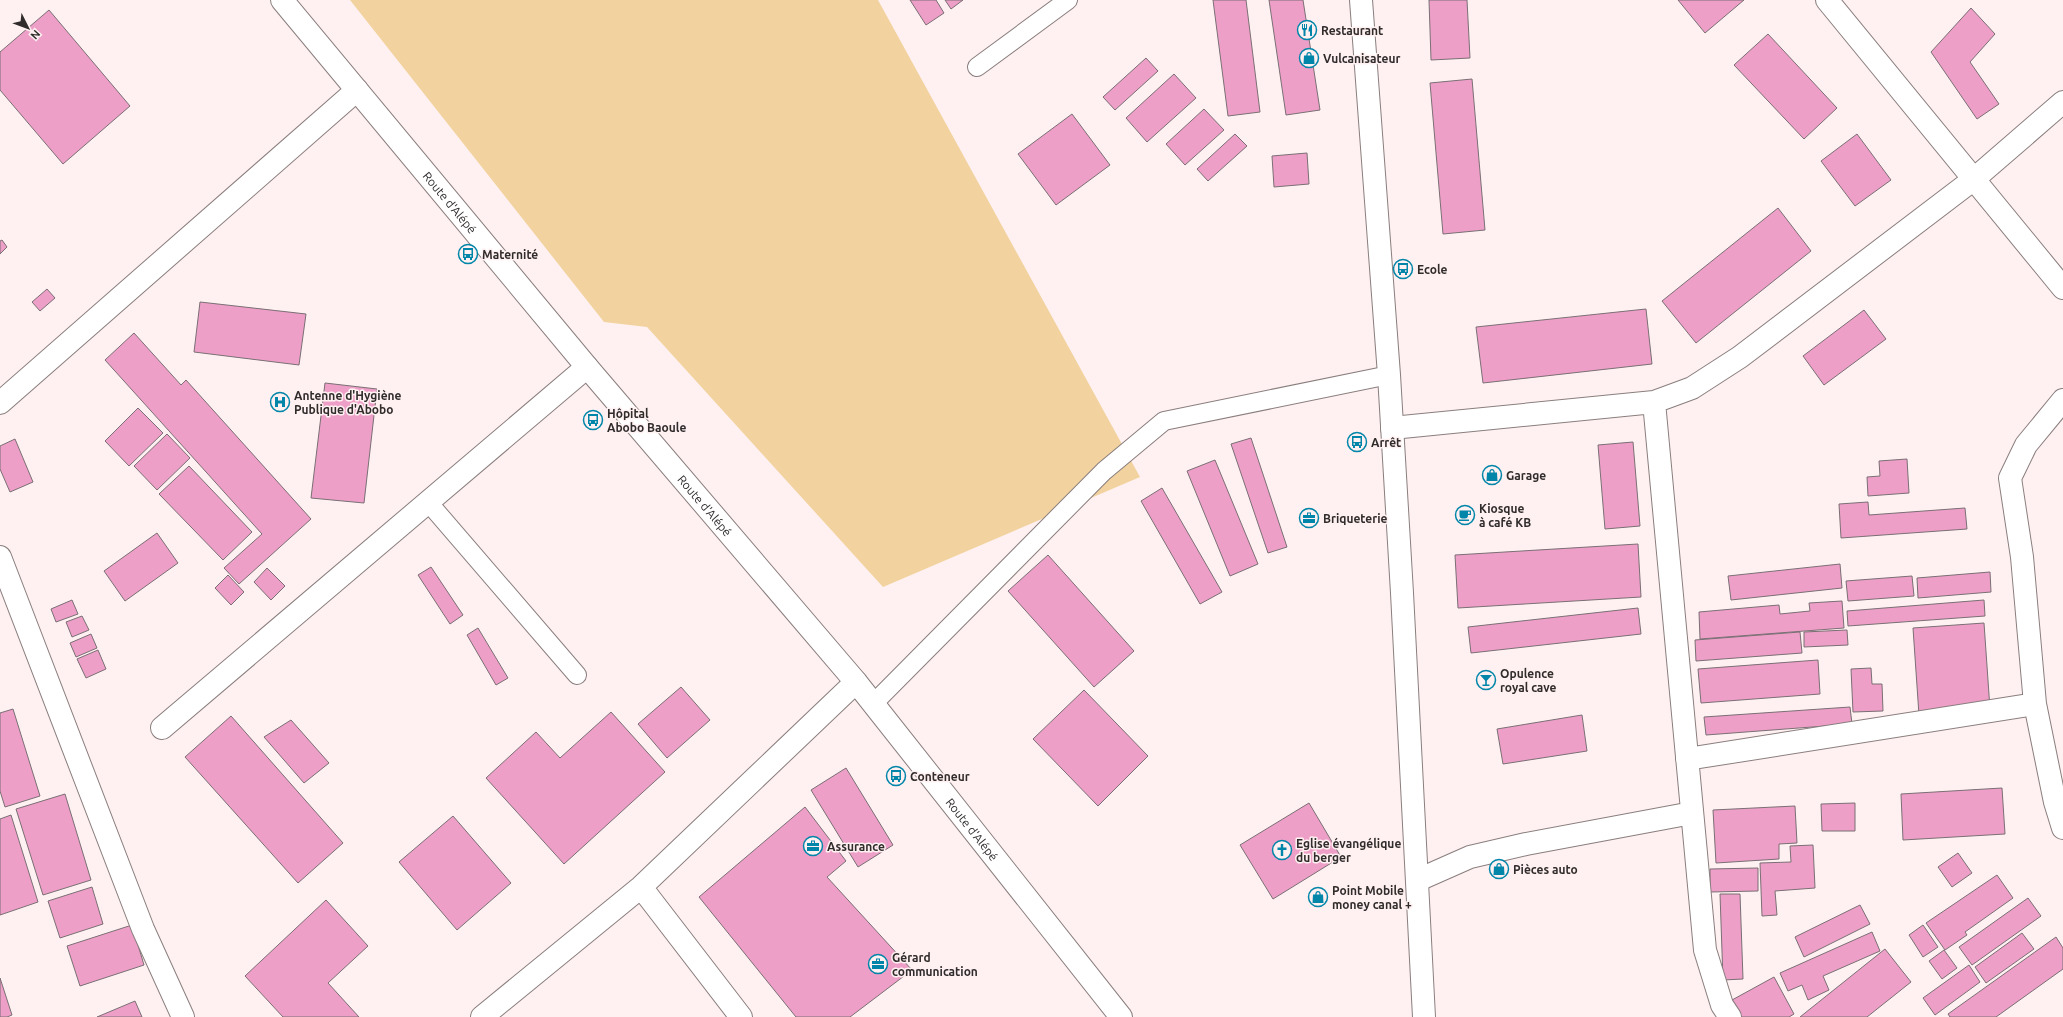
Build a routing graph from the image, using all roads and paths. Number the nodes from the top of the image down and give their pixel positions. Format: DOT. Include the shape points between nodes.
graph roads {
  1 [pos="282,0"];
  2 [pos="1068,0"];
  3 [pos="1361,0"];
  4 [pos="1827,0"];
  5 [pos="977,67"];
  6 [pos="357,90"];
  7 [pos="2063,102"];
  8 [pos="1974,179"];
  9 [pos="2063,288"];
  10 [pos="587,367"];
  11 [pos="1389,375"];
  12 [pos="2063,400"];
  13 [pos="0,402"];
  14 [pos="1654,402"];
  15 [pos="1392,428"];
  16 [pos="428,502"];
  17 [pos="0,557"];
  18 [pos="577,675"];
  19 [pos="856,682"];
  20 [pos="873,704"];
  21 [pos="2035,704"];
  22 [pos="162,728"];
  23 [pos="1687,759"];
  24 [pos="1692,813"];
  25 [pos="2063,828"];
  26 [pos="1418,880"];
  27 [pos="641,887"];
  28 [pos="183,1017"];
  29 [pos="482,1017"];
  30 [pos="741,1017"];
  31 [pos="1121,1017"];
  32 [pos="1424,1017"];
  33 [pos="1730,1017"];
  1 -- 6 [label="street, Route d'Alépé"];
  2 -- 5 [label="lane"];
  3 -- 11 [label="street"];
  4 -- 8 [label="street"];
  6 -- 10 [label="street, Route d'Alépé"];
  6 -- 13 [label="street"];
  7 -- 8 [label="street"];
  8 -- 9 [label="street"];
  8 -- 14 [label="street" via="1740,357 1692,388"];
  10 -- 16 [label="street"];
  10 -- 19 [label="street, Route d'Alépé"];
  11 -- 15 [label="street"];
  11 -- 20 [label="lane" via="1164,421 1104,471"];
  12 -- 21 [label="street" via="2026,445 2010,478 2022,557"];
  14 -- 15 [label="street"];
  14 -- 23 [label="street"];
  15 -- 26 [label="street"];
  16 -- 18 [label="lane"];
  16 -- 22 [label="street"];
  17 -- 28 [label="street" via="143,929"];
  19 -- 20 [label="street, Route d'Alépé"];
  19 -- 27 [label="street"];
  20 -- 31 [label="street, Route d'Alépé"];
  21 -- 23 [label="street"];
  21 -- 25 [label="street" via="2055,802"];
  23 -- 24 [label="street"];
  24 -- 26 [label="street" via="1470,857"];
  24 -- 33 [label="street" via="1705,950 1722,1005"];
  26 -- 32 [label="street"];
  27 -- 29 [label="street"];
  27 -- 30 [label="street"];
}
